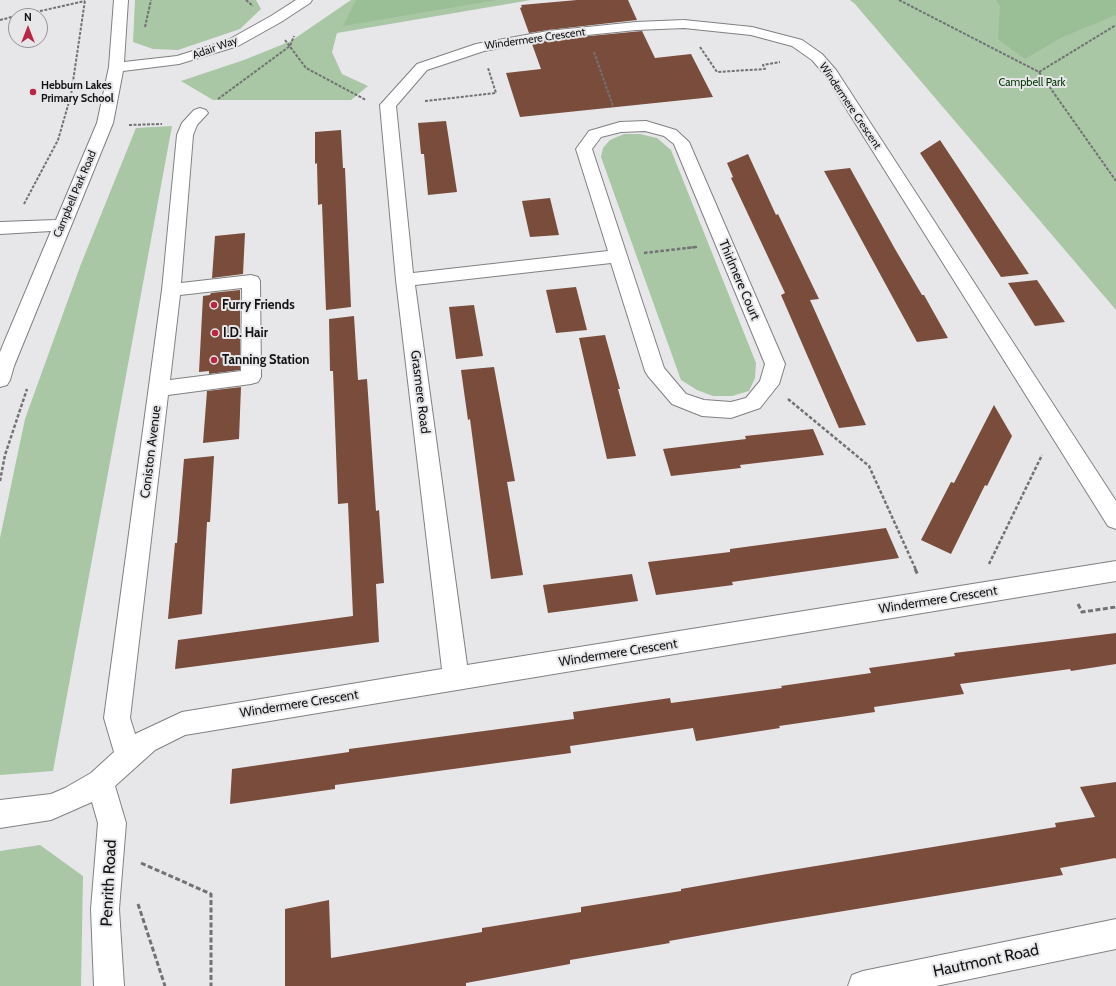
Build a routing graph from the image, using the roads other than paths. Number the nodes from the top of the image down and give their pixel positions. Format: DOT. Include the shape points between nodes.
graph roads {
  1 [pos="121,0"];
  2 [pos="305,0"];
  3 [pos="116,67"];
  4 [pos="388,105"];
  5 [pos="195,118"];
  6 [pos="62,225"];
  7 [pos="6,227"];
  8 [pos="618,256"];
  9 [pos="405,280"];
  10 [pos="171,290"];
  11 [pos="0,380"];
  12 [pos="159,389"];
  13 [pos="1116,520"];
  14 [pos="1116,571"];
  15 [pos="456,679"];
  16 [pos="129,756"];
  17 [pos="100,782"];
  18 [pos="0,814"];
  19 [pos="1114,940"];
  20 [pos="109,986"];
  21 [pos="862,986"];
  1 -- 3 [label="street, Campbell Park Road"];
  2 -- 3 [label="street, Adair Way" via="233,43 179,60"];
  3 -- 6 [label="street, Campbell Park Road" via="105,123"];
  4 -- 9 [label="street, Grasmere Road"];
  4 -- 13 [label="street, Windermere Crescent" via="422,67 481,47 548,35 684,24 752,31 797,43 818,57 831,73"];
  5 -- 10 [label="street, Coniston Avenue" via="185,135"];
  6 -- 7 [label="street"];
  6 -- 11 [label="street, Campbell Park Road"];
  8 -- 8 [label="street, Thirlmere Court" via="584,149 595,134 620,127 646,126 670,133 681,142 774,364 769,384 753,403 731,410 702,408 679,398 655,371"];
  8 -- 9 [label="street"];
  9 -- 15 [label="street, Grasmere Road"];
  10 -- 12 [label="street, Coniston Avenue"];
  10 -- 12 [label="street" via="251,281 251,377"];
  12 -- 16 [label="street, Coniston Avenue" via="117,718"];
  14 -- 15 [label="street, Windermere Crescent"];
  15 -- 16 [label="street, Windermere Crescent" via="182,724 146,741"];
  16 -- 17 [label="street"];
  17 -- 18 [label="street" via="75,797 51,806"];
  17 -- 20 [label="street, Penrith Road" via="112,823 105,909"];
  19 -- 21 [label="street, Hautmont Road"];
}
